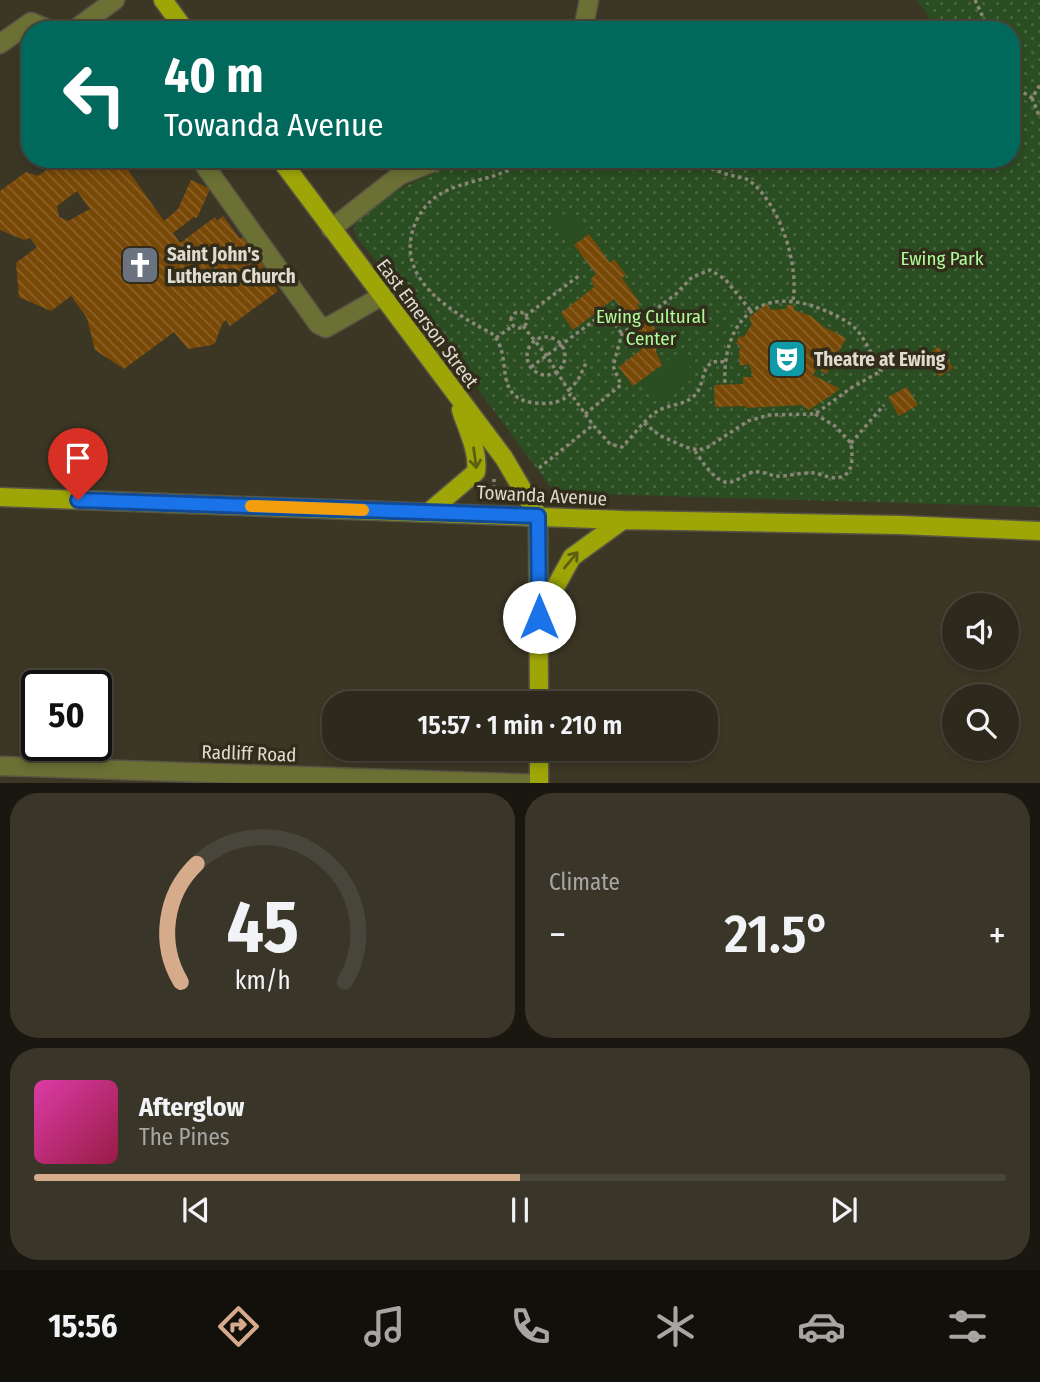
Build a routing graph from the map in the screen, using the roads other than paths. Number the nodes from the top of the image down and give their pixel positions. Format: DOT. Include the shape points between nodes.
graph roads {
  1 [pos="115,0"];
  2 [pos="163,0"];
  3 [pos="589,0"];
  4 [pos="98,21"];
  5 [pos="178,21"];
  6 [pos="585,21"];
  7 [pos="21,29"];
  8 [pos="0,44"];
  9 [pos="206,168"];
  10 [pos="287,168"];
  11 [pos="418,168"];
  12 [pos="331,229"];
  13 [pos="382,296"];
  14 [pos="455,393"];
  15 [pos="0,497"];
  16 [pos="430,511"];
  17 [pos="538,516"];
  18 [pos="623,520"];
  19 [pos="1040,531"];
  20 [pos="539,617"];
  21 [pos="539,691"];
  22 [pos="539,761"];
  23 [pos="0,766"];
  24 [pos="25,775"];
  25 [pos="276,779"];
  26 [pos="539,783"];
  1 -- 4 [label="street"];
  2 -- 5 [label="main road"];
  3 -- 6 [label="street"];
  7 -- 8 [label="street"];
  9 -- 13 [label="street" via="318,324 326,328"];
  10 -- 12 [label="main road, East Emerson Street"];
  11 -- 12 [label="street" via="400,175"];
  12 -- 13 [label="main road, East Emerson Street"];
  13 -- 14 [label="main road, East Emerson Street"];
  14 -- 16 [label="main road, one-way" via="475,450 477,472"];
  14 -- 17 [label="main road, East Emerson Street" via="504,458"];
  15 -- 16 [label="main road, Towanda Avenue"];
  16 -- 17 [label="main road, Towanda Avenue"];
  17 -- 18 [label="main road, Towanda Avenue"];
  17 -- 20 [label="main road"];
  18 -- 19 [label="main road, Towanda Avenue"];
  20 -- 18 [label="main road, one-way" via="572,556"];
  20 -- 21 [label="main road"];
  22 -- 26 [label="main road"];
  23 -- 24 [label="street, Radliff Road"];
  24 -- 25 [label="street, Radliff Road"];
  25 -- 26 [label="street, Radliff Road"];
}
